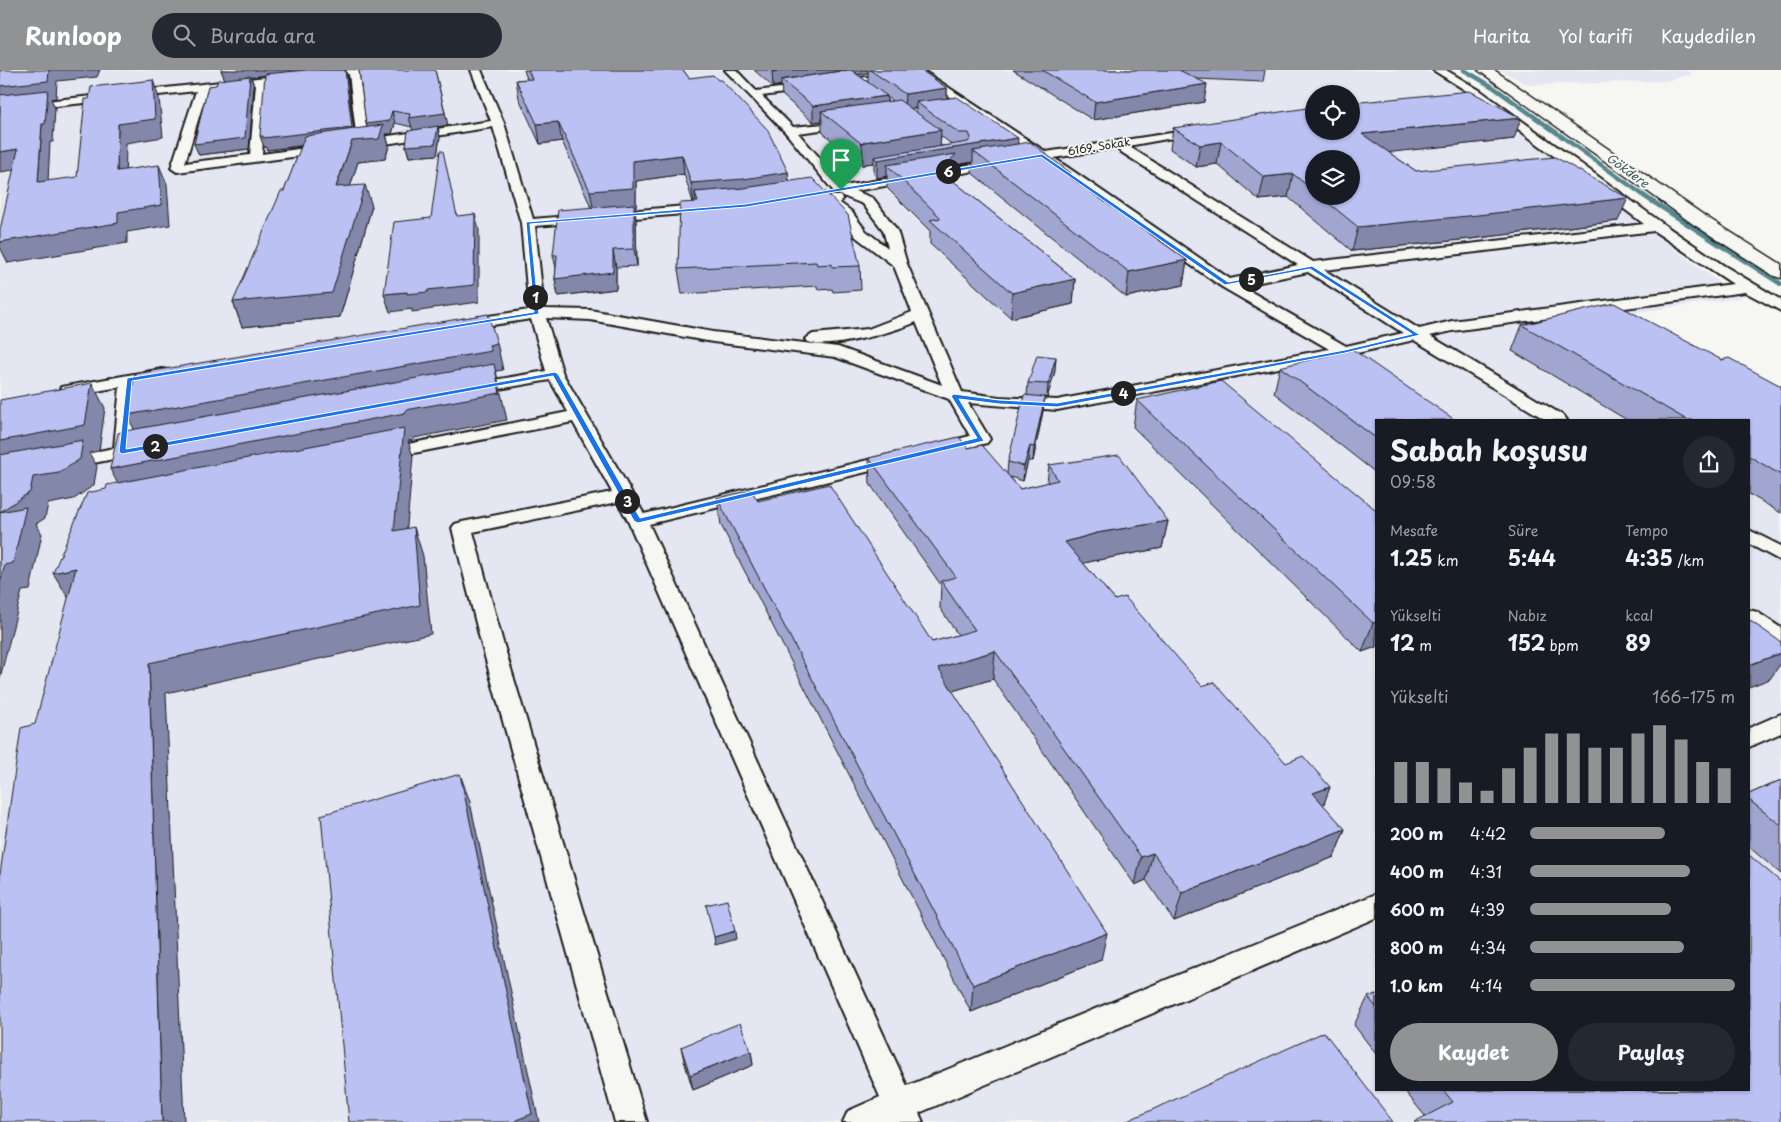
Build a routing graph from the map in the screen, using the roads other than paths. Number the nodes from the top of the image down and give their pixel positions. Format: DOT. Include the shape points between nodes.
graph roads {
  1 [pos="354,70"];
  2 [pos="359,70"];
  3 [pos="476,70"];
  4 [pos="730,70"];
  5 [pos="840,70"];
  6 [pos="1438,70"];
  7 [pos="1485,70"];
  8 [pos="916,71"];
  9 [pos="262,81"];
  10 [pos="854,81"];
  11 [pos="202,88"];
  12 [pos="869,92"];
  13 [pos="1478,93"];
  14 [pos="755,94"];
  15 [pos="1458,95"];
  16 [pos="968,106"];
  17 [pos="949,108"];
  18 [pos="0,109"];
  19 [pos="864,121"];
  20 [pos="498,123"];
  21 [pos="1210,128"];
  22 [pos="790,131"];
  23 [pos="1116,143"];
  24 [pos="363,144"];
  25 [pos="1026,144"];
  26 [pos="1008,147"];
  27 [pos="1042,155"];
  28 [pos="256,158"];
  29 [pos="841,190"];
  30 [pos="822,193"];
  31 [pos="726,207"];
  32 [pos="528,223"];
  33 [pos="1659,226"];
  34 [pos="900,264"];
  35 [pos="1310,267"];
  36 [pos="1781,272"];
  37 [pos="1227,284"];
  38 [pos="1746,287"];
  39 [pos="1781,306"];
  40 [pos="537,313"];
  41 [pos="920,314"];
  42 [pos="449,327"];
  43 [pos="1417,335"];
  44 [pos="752,342"];
  45 [pos="1345,351"];
  46 [pos="1361,362"];
  47 [pos="178,372"];
  48 [pos="555,374"];
  49 [pos="129,380"];
  50 [pos="456,392"];
  51 [pos="55,393"];
  52 [pos="954,396"];
  53 [pos="578,416"];
  54 [pos="1556,419"];
  55 [pos="162,445"];
  56 [pos="122,452"];
  57 [pos="362,458"];
  58 [pos="47,467"];
  59 [pos="623,495"];
  60 [pos="638,521"];
  61 [pos="1750,537"];
  62 [pos="1781,555"];
  63 [pos="1750,617"];
  64 [pos="1781,638"];
  65 [pos="1781,723"];
  66 [pos="1750,738"];
  67 [pos="1375,906"];
  68 [pos="902,1113"];
  69 [pos="631,1122"];
  70 [pos="859,1122"];
  1 -- 2 [label="street"];
  1 -- 9 [label="street"];
  1 -- 24 [label="street"];
  3 -- 20 [label="street"];
  4 -- 14 [label="street"];
  5 -- 10 [label="street"];
  6 -- 13 [label="street"];
  7 -- 36 [label="main road" via="1699,220"];
  8 -- 10 [label="street"];
  8 -- 16 [label="street"];
  9 -- 11 [label="street"];
  9 -- 28 [label="street"];
  10 -- 12 [label="street"];
  10 -- 14 [label="street"];
  11 -- 18 [label="street"];
  11 -- 28 [label="street" via="177,168"];
  13 -- 15 [label="street"];
  13 -- 33 [label="street"];
  14 -- 22 [label="street"];
  16 -- 17 [label="street"];
  16 -- 25 [label="street"];
  19 -- 22 [label="street"];
  20 -- 24 [label="street"];
  20 -- 32 [label="street"];
  21 -- 23 [label="street, 6169. Sokak"];
  22 -- 29 [label="street"];
  23 -- 27 [label="street, 6169. Sokak"];
  23 -- 35 [label="street"];
  24 -- 28 [label="street"];
  25 -- 26 [label="street"];
  25 -- 27 [label="street"];
  27 -- 29 [label="street, 6169. Sokak"];
  27 -- 37 [label="street"];
  29 -- 30 [label="street, 6169. Sokak"];
  29 -- 34 [label="street" via="868,201 890,230"];
  29 -- 34 [label="street" via="833,204 846,214 861,234"];
  31 -- 32 [label="street"];
  32 -- 40 [label="street"];
  33 -- 35 [label="street"];
  33 -- 38 [label="street"];
  34 -- 41 [label="street"];
  35 -- 37 [label="street"];
  35 -- 43 [label="street"];
  37 -- 45 [label="street"];
  38 -- 39 [label="street"];
  38 -- 43 [label="street" via="1452,326"];
  40 -- 42 [label="street"];
  40 -- 44 [label="street" via="590,315"];
  40 -- 48 [label="street"];
  41 -- 44 [label="street" via="901,325 849,338"];
  41 -- 52 [label="street"];
  43 -- 45 [label="street"];
  43 -- 54 [label="street"];
  44 -- 52 [label="street" via="838,352"];
  45 -- 46 [label="street"];
  45 -- 52 [label="street" via="1057,405"];
  47 -- 49 [label="street"];
  48 -- 50 [label="street"];
  48 -- 53 [label="street"];
  49 -- 51 [label="street"];
  49 -- 56 [label="street"];
  52 -- 60 [label="street" via="981,439"];
  53 -- 57 [label="street"];
  53 -- 59 [label="street"];
  55 -- 56 [label="street"];
  56 -- 58 [label="street"];
  59 -- 60 [label="street"];
  59 -- 69 [label="street" via="462,528"];
  60 -- 68 [label="street"];
  61 -- 62 [label="street"];
  63 -- 64 [label="street"];
  65 -- 66 [label="street"];
  67 -- 68 [label="street"];
  68 -- 70 [label="street"];
}
